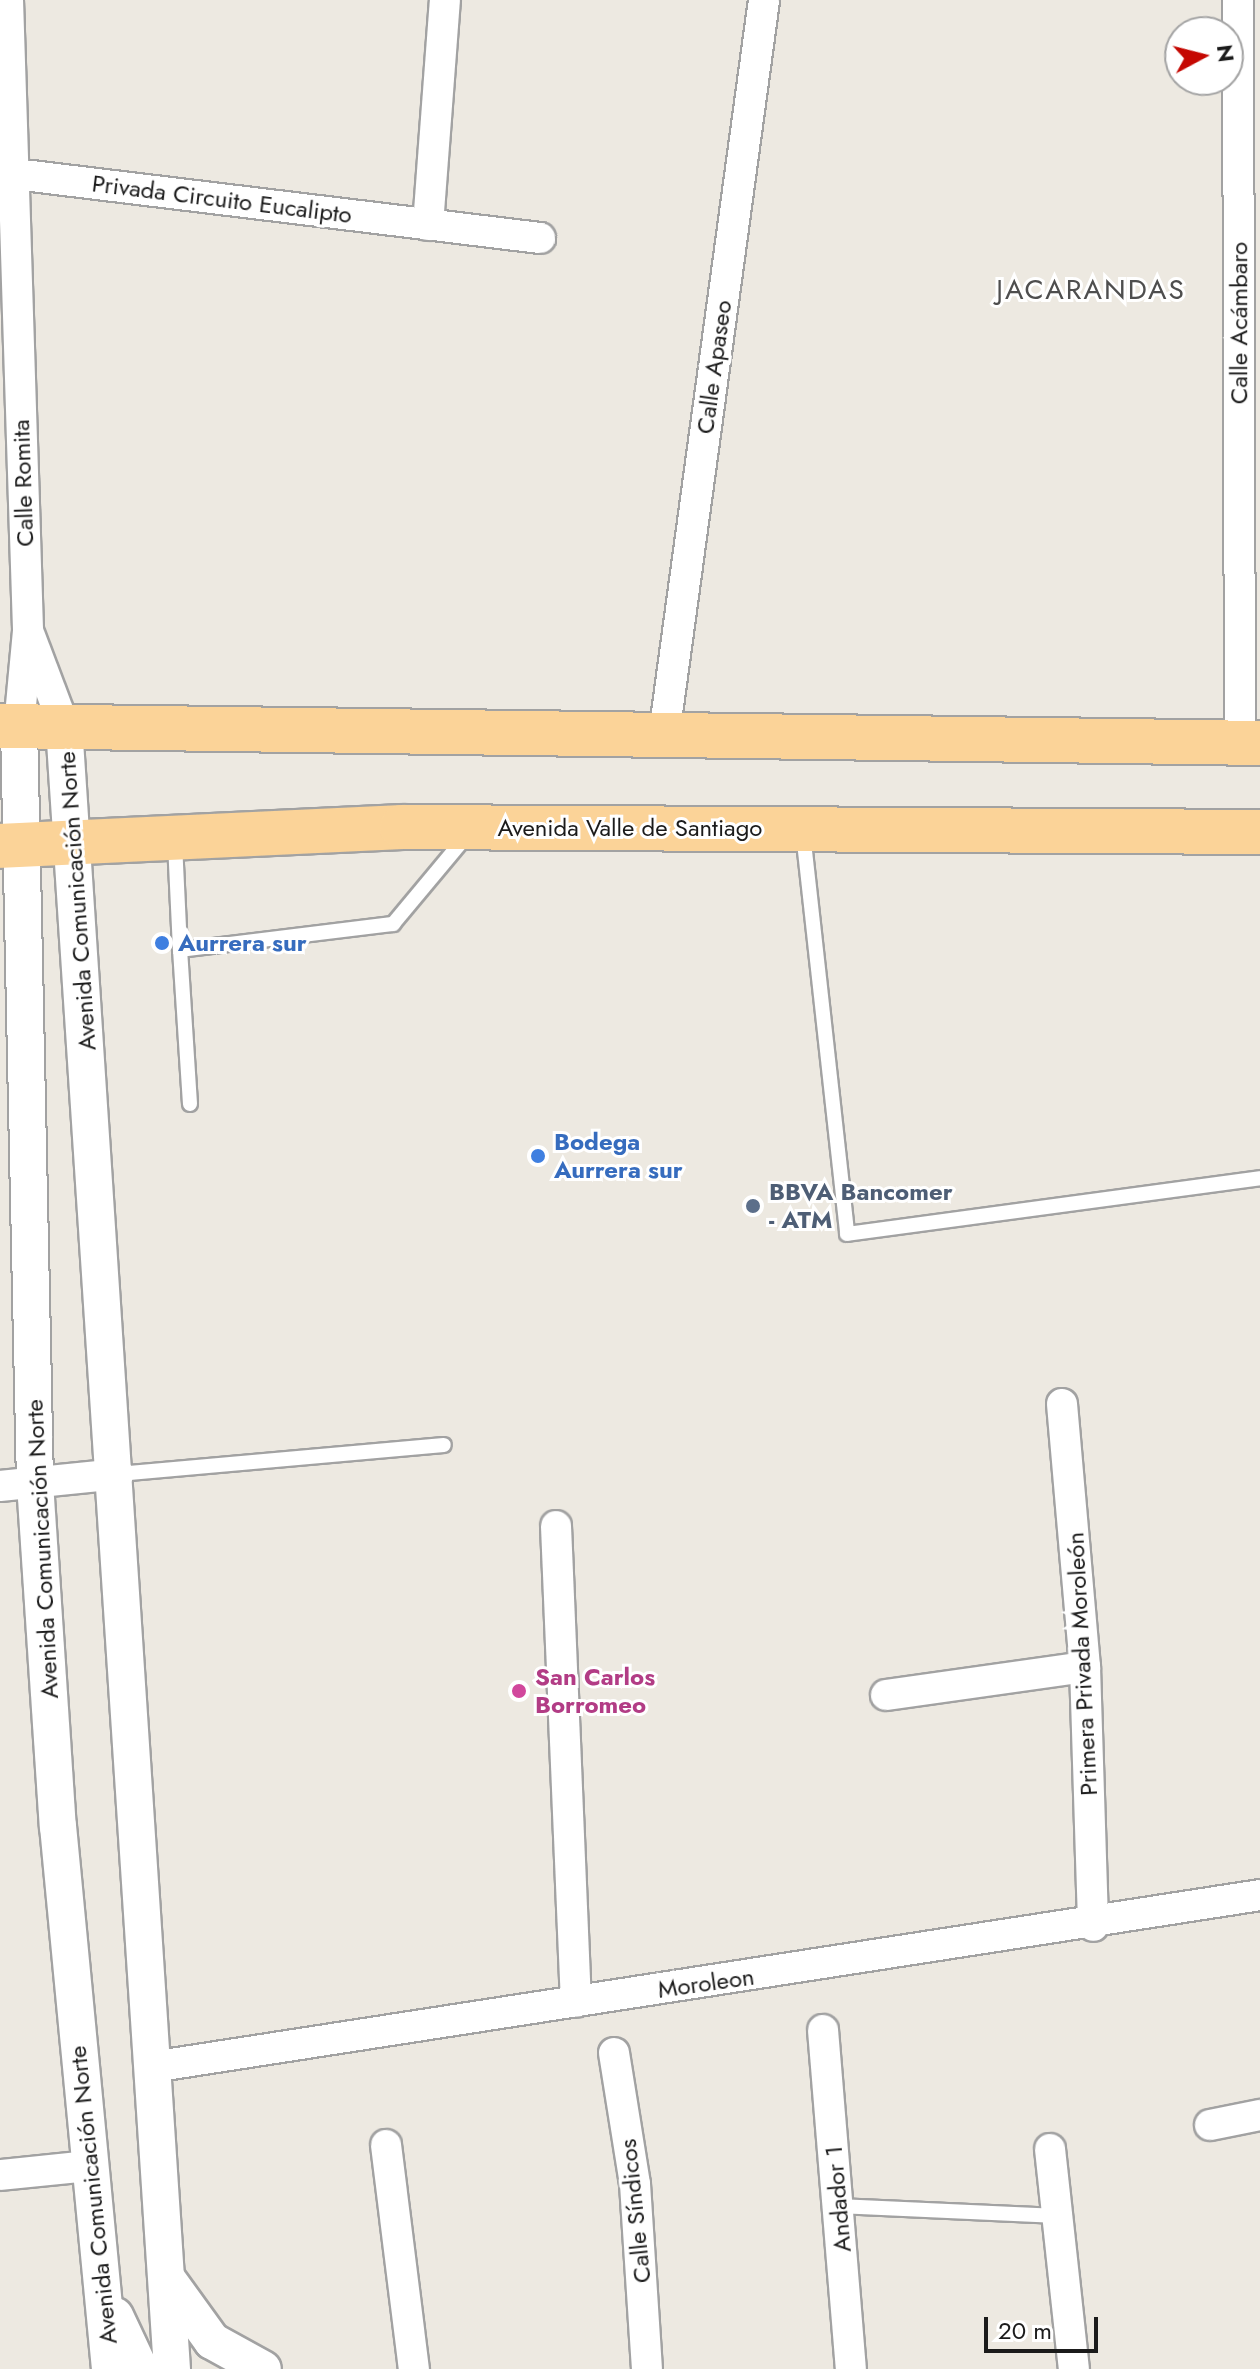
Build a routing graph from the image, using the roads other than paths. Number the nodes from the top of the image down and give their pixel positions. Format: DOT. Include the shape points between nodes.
graph roads {
  1 [pos="8,0"];
  2 [pos="445,0"];
  3 [pos="764,0"];
  4 [pos="1238,0"];
  5 [pos="15,174"];
  6 [pos="428,225"];
  7 [pos="540,238"];
  8 [pos="28,631"];
  9 [pos="10,726"];
  10 [pos="64,726"];
  11 [pos="664,735"];
  12 [pos="1250,743"];
  13 [pos="473,827"];
  14 [pos="803,829"];
  15 [pos="1260,832"];
  16 [pos="175,840"];
  17 [pos="11,846"];
  18 [pos="74,847"];
  19 [pos="180,950"];
  20 [pos="190,1104"];
  21 [pos="1260,1178"];
  22 [pos="1062,1404"];
  23 [pos="444,1445"];
  24 [pos="118,1474"];
  25 [pos="35,1483"];
  26 [pos="0,1486"];
  27 [pos="556,1526"];
  28 [pos="1085,1667"];
  29 [pos="886,1695"];
  30 [pos="1260,1895"];
  31 [pos="1093,1926"];
  32 [pos="576,2002"];
  33 [pos="823,2030"];
  34 [pos="614,2053"];
  35 [pos="152,2067"];
  36 [pos="1260,2115"];
  37 [pos="1210,2125"];
  38 [pos="386,2145"];
  39 [pos="1050,2149"];
  40 [pos="89,2166"];
  41 [pos="0,2175"];
  42 [pos="839,2206"];
  43 [pos="1057,2216"];
  44 [pos="99,2252"];
  45 [pos="165,2272"];
  46 [pos="110,2369"];
  47 [pos="140,2369"];
  48 [pos="172,2369"];
  49 [pos="263,2369"];
  50 [pos="414,2369"];
  51 [pos="647,2369"];
  52 [pos="851,2369"];
  53 [pos="1074,2369"];
  1 -- 5 [label="street, Calle Romita"];
  2 -- 6 [label="street"];
  3 -- 11 [label="street, Calle Apaseo"];
  4 -- 12 [label="street, Calle Acámbaro"];
  5 -- 6 [label="street, Privada Circuito Eucalipto"];
  5 -- 8 [label="street, Calle Romita"];
  6 -- 7 [label="street, Privada Circuito Eucalipto"];
  8 -- 9 [label="street, Calle Romita"];
  8 -- 10 [label="street, Calle Romita"];
  9 -- 10 [label="main road"];
  9 -- 17 [label="street, Avenida Comunicación Norte"];
  10 -- 11 [label="main road"];
  10 -- 18 [label="street, Avenida Comunicación Norte"];
  11 -- 12 [label="main road"];
  13 -- 14 [label="main road, Avenida Valle de Santiago"];
  13 -- 16 [label="main road, Avenida Valle de Santiago"];
  13 -- 19 [label="lane" via="393,924"];
  14 -- 15 [label="main road, Avenida Valle de Santiago"];
  14 -- 21 [label="lane" via="847,1234"];
  16 -- 18 [label="main road, Avenida Valle de Santiago"];
  16 -- 19 [label="lane"];
  17 -- 18 [label="main road, Avenida Valle de Santiago"];
  17 -- 25 [label="street, Avenida Comunicación Norte"];
  18 -- 24 [label="street, Avenida Comunicación Norte"];
  19 -- 20 [label="lane"];
  22 -- 28 [label="street, Primera Privada Moroleón"];
  23 -- 24 [label="lane"];
  24 -- 25 [label="street"];
  24 -- 35 [label="street, Avenida Comunicación Norte"];
  25 -- 26 [label="street"];
  25 -- 40 [label="street, Avenida Comunicación Norte"];
  27 -- 32 [label="street"];
  28 -- 29 [label="street"];
  28 -- 31 [label="street, Primera Privada Moroleón"];
  30 -- 31 [label="street, Moroleon"];
  31 -- 32 [label="street, Moroleon"];
  32 -- 35 [label="street, Moroleon"];
  33 -- 42 [label="street, Andador 1"];
  34 -- 51 [label="street, Calle Síndicos" via="635,2184"];
  35 -- 45 [label="street, Avenida Comunicación Norte"];
  36 -- 37 [label="street"];
  38 -- 50 [label="street"];
  39 -- 43 [label="street"];
  40 -- 41 [label="street"];
  40 -- 44 [label="street, Avenida Comunicación Norte"];
  42 -- 43 [label="lane"];
  42 -- 52 [label="street, Andador 1"];
  43 -- 53 [label="street"];
  44 -- 46 [label="street, Avenida Comunicación Norte"];
  44 -- 47 [label="street" via="120,2331"];
  45 -- 48 [label="street, Avenida Comunicación Norte"];
  45 -- 49 [label="street" via="212,2341"];
}
